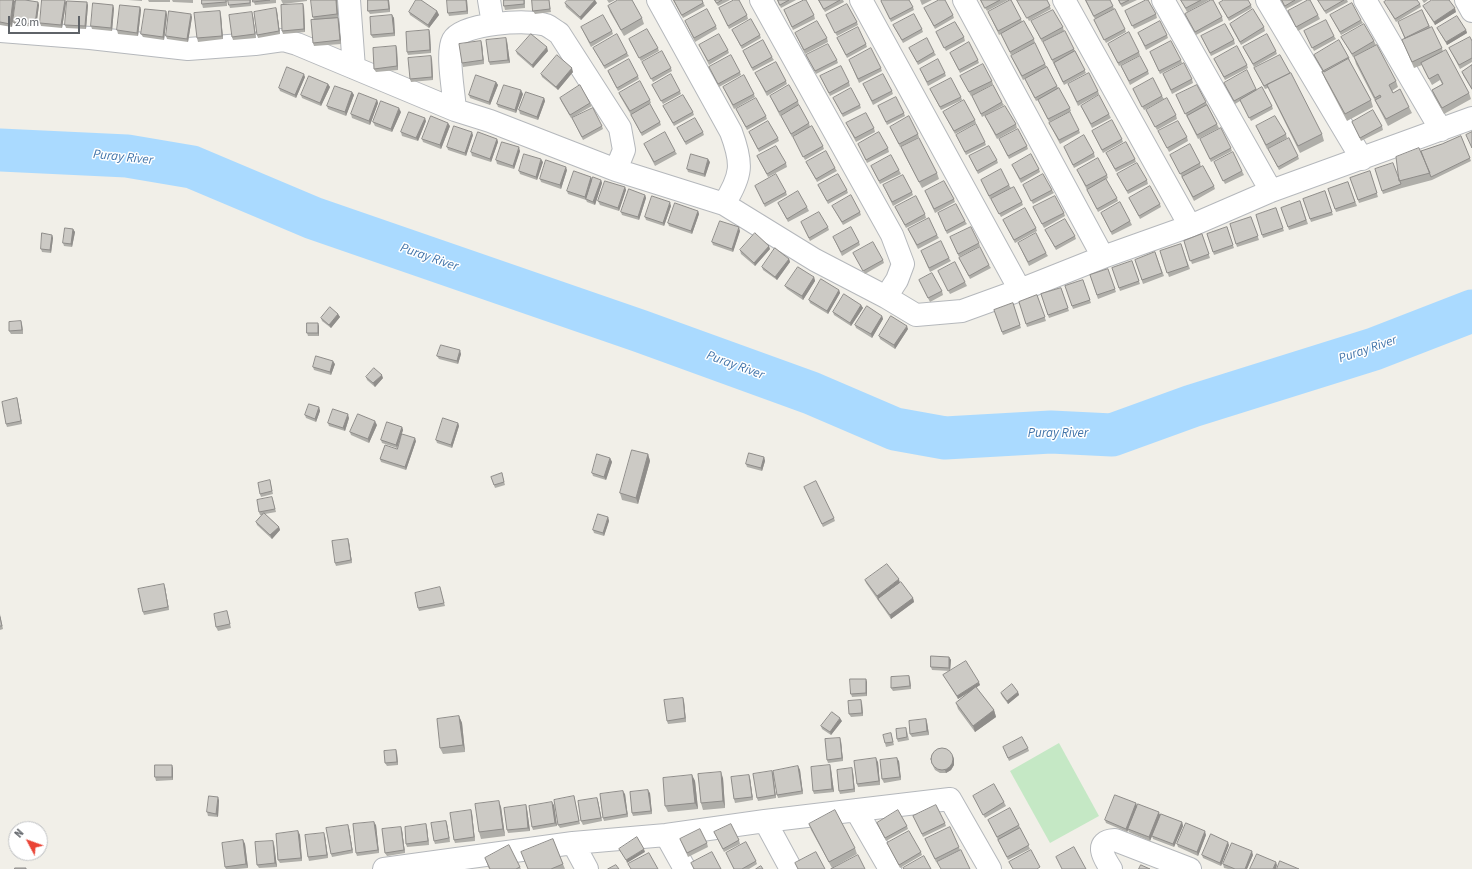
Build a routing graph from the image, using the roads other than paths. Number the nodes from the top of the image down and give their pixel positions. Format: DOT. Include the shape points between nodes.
graph roads {
  1 [pos="349,0"];
  2 [pos="489,0"];
  3 [pos="658,0"];
  4 [pos="760,0"];
  5 [pos="861,0"];
  6 [pos="964,0"];
  7 [pos="1064,0"];
  8 [pos="1163,0"];
  9 [pos="1267,0"];
  10 [pos="1365,0"];
  11 [pos="1466,0"];
  12 [pos="1472,11"];
  13 [pos="493,24"];
  14 [pos="0,31"];
  15 [pos="354,68"];
  16 [pos="455,110"];
  17 [pos="1472,118"];
  18 [pos="1441,130"];
  19 [pos="1362,159"];
  20 [pos="616,170"];
  21 [pos="1271,191"];
  22 [pos="724,204"];
  23 [pos="1190,226"];
  24 [pos="1103,257"];
  25 [pos="1020,290"];
  26 [pos="886,297"];
  27 [pos="856,810"];
  28 [pos="765,821"];
  29 [pos="666,835"];
  30 [pos="573,843"];
  31 [pos="469,863"];
  32 [pos="384,869"];
  33 [pos="587,869"];
  34 [pos="685,869"];
  35 [pos="791,869"];
  36 [pos="890,869"];
  37 [pos="990,869"];
  38 [pos="1111,869"];
  39 [pos="1190,869"];
  1 -- 15 [label="street"];
  2 -- 13 [label="street"];
  3 -- 22 [label="street" via="737,149 740,166 733,189"];
  4 -- 26 [label="street" via="892,235 903,264"];
  5 -- 25 [label="street"];
  6 -- 24 [label="street"];
  7 -- 23 [label="street"];
  8 -- 21 [label="street"];
  9 -- 19 [label="street"];
  10 -- 18 [label="street"];
  11 -- 12 [label="street"];
  13 -- 16 [label="street" via="462,33 453,39 449,50"];
  13 -- 20 [label="street" via="522,22 546,25 559,33 620,128 624,150"];
  14 -- 15 [label="street" via="188,49 283,40"];
  15 -- 16 [label="street"];
  16 -- 20 [label="street"];
  17 -- 18 [label="street"];
  18 -- 19 [label="street"];
  19 -- 21 [label="street"];
  20 -- 22 [label="street"];
  21 -- 23 [label="street"];
  22 -- 26 [label="street" via="815,260"];
  23 -- 24 [label="street"];
  24 -- 25 [label="street"];
  25 -- 26 [label="street" via="962,311 916,315"];
  27 -- 28 [label="street"];
  27 -- 36 [label="street"];
  27 -- 37 [label="street" via="950,799"];
  28 -- 29 [label="street"];
  28 -- 35 [label="street"];
  29 -- 30 [label="street"];
  29 -- 34 [label="street"];
  30 -- 31 [label="street"];
  30 -- 33 [label="street"];
  31 -- 32 [label="street"];
  38 -- 39 [label="street" via="1102,853 1104,844 1109,840 1115,840"];
}
